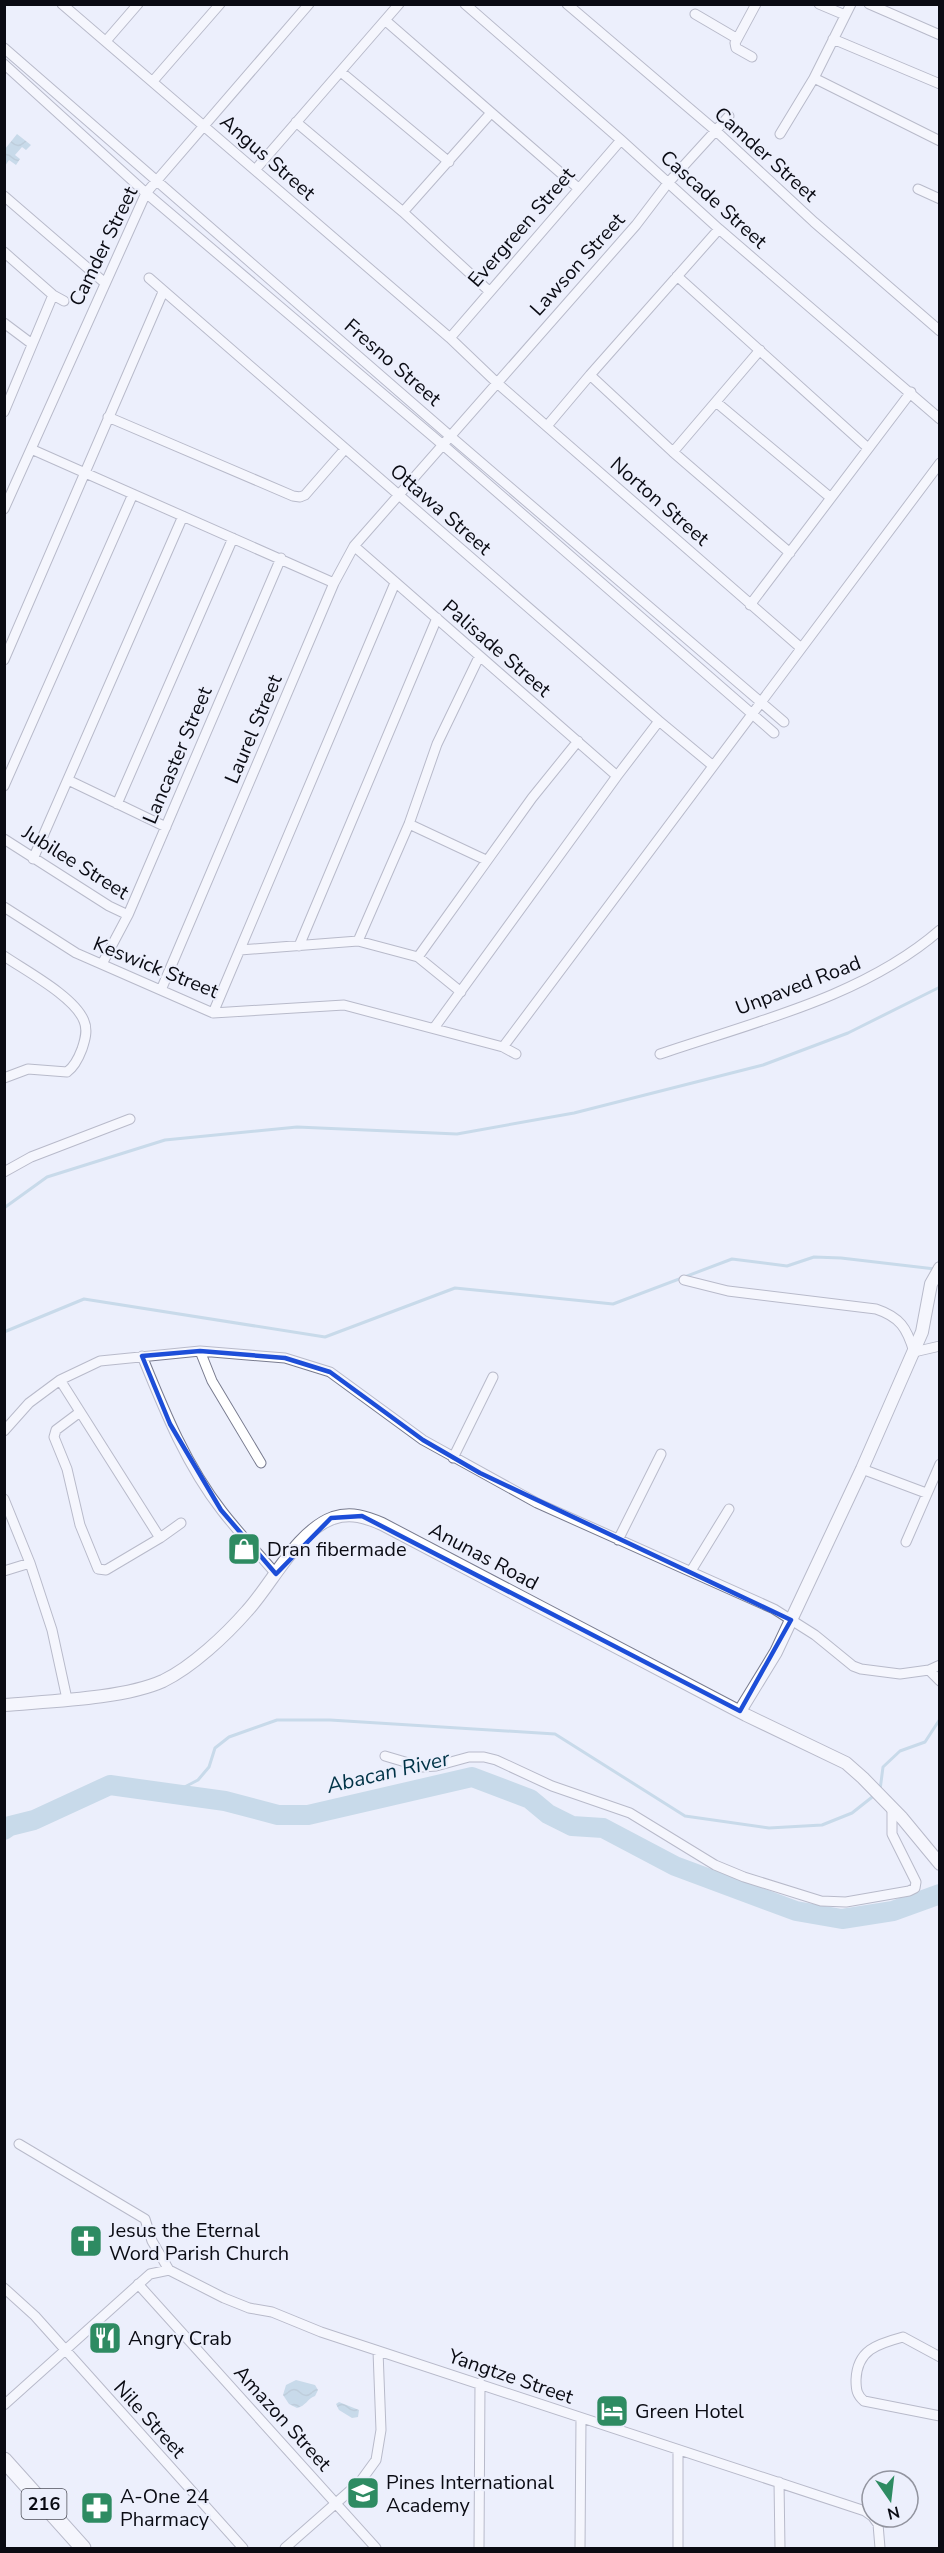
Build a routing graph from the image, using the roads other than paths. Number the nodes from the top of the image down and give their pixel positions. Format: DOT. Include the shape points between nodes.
graph roads {
  1 [pos="62,4"];
  2 [pos="138,4"];
  3 [pos="220,4"];
  4 [pos="309,4"];
  5 [pos="399,4"];
  6 [pos="465,4"];
  7 [pos="567,4"];
  8 [pos="756,4"];
  9 [pos="819,4"];
  10 [pos="851,4"];
  11 [pos="869,4"];
  12 [pos="695,15"];
  13 [pos="845,15"];
  14 [pos="386,21"];
  15 [pos="939,34"];
  16 [pos="736,38"];
  17 [pos="833,39"];
  18 [pos="106,41"];
  19 [pos="4,48"];
  20 [pos="752,57"];
  21 [pos="4,64"];
  22 [pos="341,72"];
  23 [pos="814,78"];
  24 [pos="153,81"];
  25 [pos="939,84"];
  26 [pos="490,114"];
  27 [pos="729,117"];
  28 [pos="296,122"];
  29 [pos="205,127"];
  30 [pos="716,131"];
  31 [pos="780,134"];
  32 [pos="621,140"];
  33 [pos="939,141"];
  34 [pos="449,162"];
  35 [pos="255,170"];
  36 [pos="157,180"];
  37 [pos="668,183"];
  38 [pos="578,188"];
  39 [pos="918,189"];
  40 [pos="146,193"];
  41 [pos="4,196"];
  42 [pos="939,200"];
  43 [pos="404,212"];
  44 [pos="718,229"];
  45 [pos="4,252"];
  46 [pos="677,276"];
  47 [pos="149,278"];
  48 [pos="105,283"];
  49 [pos="489,291"];
  50 [pos="163,292"];
  51 [pos="53,295"];
  52 [pos="64,301"];
  53 [pos="4,322"];
  54 [pos="939,331"];
  55 [pos="450,338"];
  56 [pos="32,344"];
  57 [pos="760,350"];
  58 [pos="590,375"];
  59 [pos="496,382"];
  60 [pos="911,392"];
  61 [pos="716,402"];
  62 [pos="4,412"];
  63 [pos="108,417"];
  64 [pos="939,419"];
  65 [pos="547,426"];
  66 [pos="450,436"];
  67 [pos="443,445"];
  68 [pos="868,448"];
  69 [pos="31,449"];
  70 [pos="345,449"];
  71 [pos="673,452"];
  72 [pos="939,463"];
  73 [pos="86,473"];
  74 [pos="134,494"];
  75 [pos="398,496"];
  76 [pos="831,498"];
  77 [pos="4,509"];
  78 [pos="183,516"];
  79 [pos="233,538"];
  80 [pos="354,546"];
  81 [pos="790,553"];
  82 [pos="281,558"];
  83 [pos="396,583"];
  84 [pos="334,584"];
  85 [pos="750,605"];
  86 [pos="437,618"];
  87 [pos="801,648"];
  88 [pos="479,657"];
  89 [pos="4,660"];
  90 [pos="759,702"];
  91 [pos="750,713"];
  92 [pos="659,722"];
  93 [pos="784,722"];
  94 [pos="774,733"];
  95 [pos="578,741"];
  96 [pos="712,765"];
  97 [pos="616,776"];
  98 [pos="68,780"];
  99 [pos="4,786"];
  100 [pos="117,804"];
  101 [pos="409,824"];
  102 [pos="166,827"];
  103 [pos="4,839"];
  104 [pos="33,858"];
  105 [pos="486,860"];
  106 [pos="4,907"];
  107 [pos="128,915"];
  108 [pos="939,930"];
  109 [pos="358,941"];
  110 [pos="299,946"];
  111 [pos="240,950"];
  112 [pos="4,956"];
  113 [pos="418,957"];
  114 [pos="102,964"];
  115 [pos="161,990"];
  116 [pos="461,992"];
  117 [pos="213,1013"];
  118 [pos="434,1028"];
  119 [pos="502,1047"];
  120 [pos="516,1054"];
  121 [pos="660,1054"];
  122 [pos="4,1078"];
  123 [pos="130,1119"];
  124 [pos="4,1172"];
  125 [pos="939,1268"];
  126 [pos="684,1280"];
  127 [pos="939,1346"];
  128 [pos="200,1351"];
  129 [pos="914,1352"];
  130 [pos="142,1356"];
  131 [pos="493,1377"];
  132 [pos="60,1380"];
  133 [pos="80,1412"];
  134 [pos="4,1431"];
  135 [pos="661,1454"];
  136 [pos="453,1458"];
  137 [pos="261,1463"];
  138 [pos="939,1464"];
  139 [pos="862,1469"];
  140 [pos="926,1493"];
  141 [pos="4,1499"];
  142 [pos="729,1509"];
  143 [pos="181,1523"];
  144 [pos="160,1538"];
  145 [pos="618,1540"];
  146 [pos="906,1542"];
  147 [pos="30,1563"];
  148 [pos="4,1571"];
  149 [pos="691,1571"];
  150 [pos="276,1574"];
  151 [pos="791,1620"];
  152 [pos="939,1665"];
  153 [pos="929,1670"];
  154 [pos="939,1681"];
  155 [pos="67,1699"];
  156 [pos="4,1705"];
  157 [pos="740,1711"];
  158 [pos="385,1756"];
  159 [pos="890,1805"];
  160 [pos="939,1864"];
  161 [pos="19,2144"];
  162 [pos="169,2271"];
  163 [pos="138,2284"];
  164 [pos="4,2288"];
  165 [pos="64,2351"];
  166 [pos="378,2351"];
  167 [pos="939,2357"];
  168 [pos="480,2383"];
  169 [pos="4,2405"];
  170 [pos="939,2416"];
  171 [pos="581,2418"];
  172 [pos="678,2450"];
  173 [pos="4,2460"];
  174 [pos="779,2482"];
  175 [pos="335,2503"];
  176 [pos="860,2511"];
  177 [pos="879,2529"];
  178 [pos="83,2548"];
  179 [pos="243,2548"];
  180 [pos="285,2548"];
  181 [pos="376,2548"];
  182 [pos="478,2548"];
  183 [pos="580,2548"];
  184 [pos="678,2548"];
  185 [pos="780,2548"];
  186 [pos="880,2548"];
  1 -- 18 [label="street, Angus Street"];
  2 -- 18 [label="street"];
  3 -- 24 [label="street"];
  4 -- 29 [label="street, Camder Street"];
  5 -- 14 [label="street"];
  6 -- 32 [label="street, Cascade Street"];
  7 -- 30 [label="street, Camder Street"];
  8 -- 16 [label="street"];
  9 -- 13 [label="street"];
  10 -- 13 [label="street"];
  11 -- 15 [label="street"];
  12 -- 16 [label="street"];
  13 -- 17 [label="street"];
  14 -- 22 [label="street"];
  14 -- 26 [label="street"];
  16 -- 20 [label="street" via="736,48"];
  17 -- 23 [label="street"];
  17 -- 25 [label="street"];
  18 -- 24 [label="street, Angus Street"];
  19 -- 36 [label="street, Fresno Street"];
  21 -- 40 [label="street, Fresno Street"];
  22 -- 28 [label="street"];
  22 -- 34 [label="street"];
  23 -- 31 [label="street"];
  23 -- 33 [label="street"];
  24 -- 29 [label="street, Angus Street"];
  26 -- 34 [label="street"];
  26 -- 38 [label="street"];
  27 -- 30 [label="street, Lawson Street"];
  28 -- 35 [label="street"];
  28 -- 43 [label="street"];
  29 -- 35 [label="street, Angus Street"];
  29 -- 36 [label="street, Camder Street"];
  30 -- 37 [label="street, Lawson Street"];
  30 -- 54 [label="street, Camder Street"];
  32 -- 37 [label="street, Cascade Street"];
  32 -- 38 [label="street, Evergreen Street"];
  34 -- 43 [label="street"];
  35 -- 55 [label="street, Angus Street"];
  36 -- 40 [label="street, Camder Street"];
  36 -- 66 [label="street, Fresno Street"];
  37 -- 44 [label="street, Cascade Street"];
  37 -- 59 [label="street, Lawson Street" via="636,225"];
  38 -- 49 [label="street, Evergreen Street"];
  39 -- 42 [label="street"];
  40 -- 48 [label="street, Camder Street"];
  40 -- 67 [label="street, Fresno Street"];
  41 -- 48 [label="street"];
  43 -- 49 [label="street"];
  44 -- 46 [label="street"];
  44 -- 60 [label="street, Cascade Street"];
  45 -- 51 [label="street"];
  46 -- 57 [label="street"];
  46 -- 58 [label="street"];
  47 -- 50 [label="street, Ottawa Street"];
  48 -- 69 [label="street, Camder Street"];
  49 -- 55 [label="street, Evergreen Street"];
  50 -- 63 [label="street"];
  50 -- 70 [label="street, Ottawa Street"];
  51 -- 52 [label="street"];
  51 -- 56 [label="street"];
  53 -- 56 [label="street"];
  55 -- 59 [label="street, Angus Street"];
  56 -- 62 [label="street"];
  57 -- 61 [label="street"];
  57 -- 68 [label="street"];
  58 -- 65 [label="street"];
  58 -- 71 [label="street"];
  59 -- 65 [label="street, Norton Street"];
  59 -- 66 [label="street, Lawson Street"];
  60 -- 64 [label="street, Cascade Street"];
  60 -- 68 [label="street"];
  61 -- 71 [label="street"];
  61 -- 76 [label="street"];
  63 -- 70 [label="street" via="300,497"];
  63 -- 73 [label="street"];
  65 -- 85 [label="street, Norton Street"];
  66 -- 67 [label="street, Lawson Street"];
  66 -- 90 [label="street, Fresno Street"];
  67 -- 75 [label="street, Laurel Street"];
  67 -- 91 [label="street, Fresno Street"];
  68 -- 76 [label="street"];
  69 -- 73 [label="street"];
  69 -- 77 [label="street, Camder Street"];
  70 -- 75 [label="street, Ottawa Street"];
  71 -- 81 [label="street"];
  72 -- 87 [label="street"];
  73 -- 74 [label="street"];
  73 -- 89 [label="street"];
  74 -- 78 [label="street"];
  74 -- 99 [label="street"];
  75 -- 80 [label="street, Laurel Street"];
  75 -- 92 [label="street, Ottawa Street"];
  76 -- 81 [label="street"];
  78 -- 79 [label="street"];
  78 -- 98 [label="street"];
  79 -- 82 [label="street"];
  79 -- 100 [label="street"];
  80 -- 83 [label="street, Palisade Street"];
  80 -- 84 [label="street, Laurel Street"];
  81 -- 85 [label="street"];
  82 -- 84 [label="street"];
  82 -- 102 [label="street, Lancaster Street"];
  83 -- 86 [label="street, Palisade Street"];
  83 -- 111 [label="street"];
  84 -- 115 [label="street, Laurel Street"];
  85 -- 87 [label="street, Norton Street"];
  86 -- 88 [label="street, Palisade Street"];
  86 -- 110 [label="street"];
  87 -- 90 [label="street"];
  88 -- 95 [label="street, Palisade Street"];
  88 -- 101 [label="street" via="437,744"];
  90 -- 91 [label="street"];
  90 -- 93 [label="street, Fresno Street"];
  91 -- 94 [label="street, Fresno Street"];
  91 -- 96 [label="street"];
  92 -- 96 [label="street, Ottawa Street"];
  92 -- 97 [label="street"];
  95 -- 97 [label="street, Palisade Street"];
  95 -- 105 [label="street"];
  96 -- 119 [label="street"];
  97 -- 116 [label="street"];
  98 -- 100 [label="street"];
  98 -- 104 [label="street"];
  100 -- 102 [label="street"];
  101 -- 105 [label="street"];
  101 -- 109 [label="street"];
  102 -- 107 [label="street, Lancaster Street"];
  103 -- 104 [label="street, Jubilee Street"];
  104 -- 107 [label="street, Jubilee Street"];
  105 -- 113 [label="street"];
  106 -- 114 [label="street, Keswick Street" via="76,953"];
  107 -- 114 [label="street, Lancaster Street"];
  108 -- 121 [label="street, Unpaved Road" via="923,945 879,972 836,993"];
  109 -- 110 [label="street"];
  109 -- 113 [label="street"];
  110 -- 111 [label="street"];
  111 -- 117 [label="street"];
  112 -- 122 [label="street" via="70,1003 86,1029 81,1050 67,1072 28,1069"];
  113 -- 116 [label="street"];
  114 -- 115 [label="street, Keswick Street"];
  115 -- 117 [label="street, Keswick Street"];
  116 -- 118 [label="street"];
  117 -- 118 [label="street, Keswick Street" via="344,1005"];
  118 -- 119 [label="street, Keswick Street"];
  119 -- 120 [label="street, Keswick Street"];
  123 -- 124 [label="street"];
  125 -- 129 [label="street" via="931,1284"];
  126 -- 129 [label="street" via="728,1291 876,1309 902,1323"];
  127 -- 129 [label="street"];
  128 -- 130 [label="street"];
  128 -- 136 [label="street" via="285,1358 330,1372"];
  128 -- 137 [label="street" via="212,1381"];
  129 -- 139 [label="street"];
  130 -- 132 [label="street" via="100,1361"];
  130 -- 150 [label="street" via="170,1424 204,1484"];
  131 -- 136 [label="street"];
  132 -- 133 [label="street"];
  132 -- 134 [label="street" via="29,1403"];
  133 -- 144 [label="street"];
  133 -- 144 [label="street" via="56,1430 54,1437 67,1469 80,1525 98,1569 106,1570"];
  135 -- 145 [label="street"];
  136 -- 145 [label="street"];
  138 -- 140 [label="street"];
  139 -- 140 [label="street"];
  139 -- 151 [label="street"];
  140 -- 146 [label="street"];
  141 -- 147 [label="street"];
  142 -- 149 [label="street"];
  143 -- 144 [label="street"];
  145 -- 149 [label="street"];
  147 -- 148 [label="street"];
  147 -- 155 [label="street" via="52,1630"];
  149 -- 151 [label="street"];
  150 -- 155 [label="street, Anunas Road" via="226,1633 175,1674 140,1688"];
  150 -- 157 [label="street, Anunas Road" via="305,1538 323,1523 342,1515 362,1516"];
  151 -- 153 [label="street" via="861,1669 900,1674"];
  151 -- 157 [label="street"];
  152 -- 153 [label="street"];
  153 -- 154 [label="street"];
  155 -- 156 [label="street, Anunas Road"];
  157 -- 159 [label="street, Anunas Road" via="846,1763"];
  158 -- 159 [label="street" via="422,1767 469,1757 496,1760 552,1786 630,1813 714,1865 821,1901 846,1902 915,1887 892,1834"];
  159 -- 160 [label="street, Anunas Road"];
  161 -- 162 [label="street" via="145,2219"];
  162 -- 163 [label="street" via="150,2274"];
  162 -- 166 [label="street, Yangtze Street" via="249,2308 272,2312"];
  163 -- 165 [label="street"];
  163 -- 175 [label="street, Amazon Street"];
  164 -- 165 [label="street, Nile Street" via="35,2316"];
  165 -- 169 [label="street"];
  165 -- 179 [label="street, Nile Street"];
  166 -- 168 [label="street, Yangtze Street"];
  166 -- 175 [label="street" via="381,2430 376,2460 369,2472"];
  167 -- 170 [label="street" via="903,2337 890,2340 861,2357 856,2387 864,2401"];
  168 -- 171 [label="street, Yangtze Street"];
  168 -- 182 [label="street"];
  171 -- 172 [label="street, Yangtze Street"];
  171 -- 183 [label="street"];
  172 -- 174 [label="street, Yangtze Street"];
  172 -- 184 [label="street"];
  173 -- 178 [label="main road, 216"];
  174 -- 176 [label="street, Yangtze Street"];
  174 -- 185 [label="street"];
  175 -- 180 [label="street"];
  175 -- 181 [label="street, Amazon Street"];
  177 -- 186 [label="street"];
}
